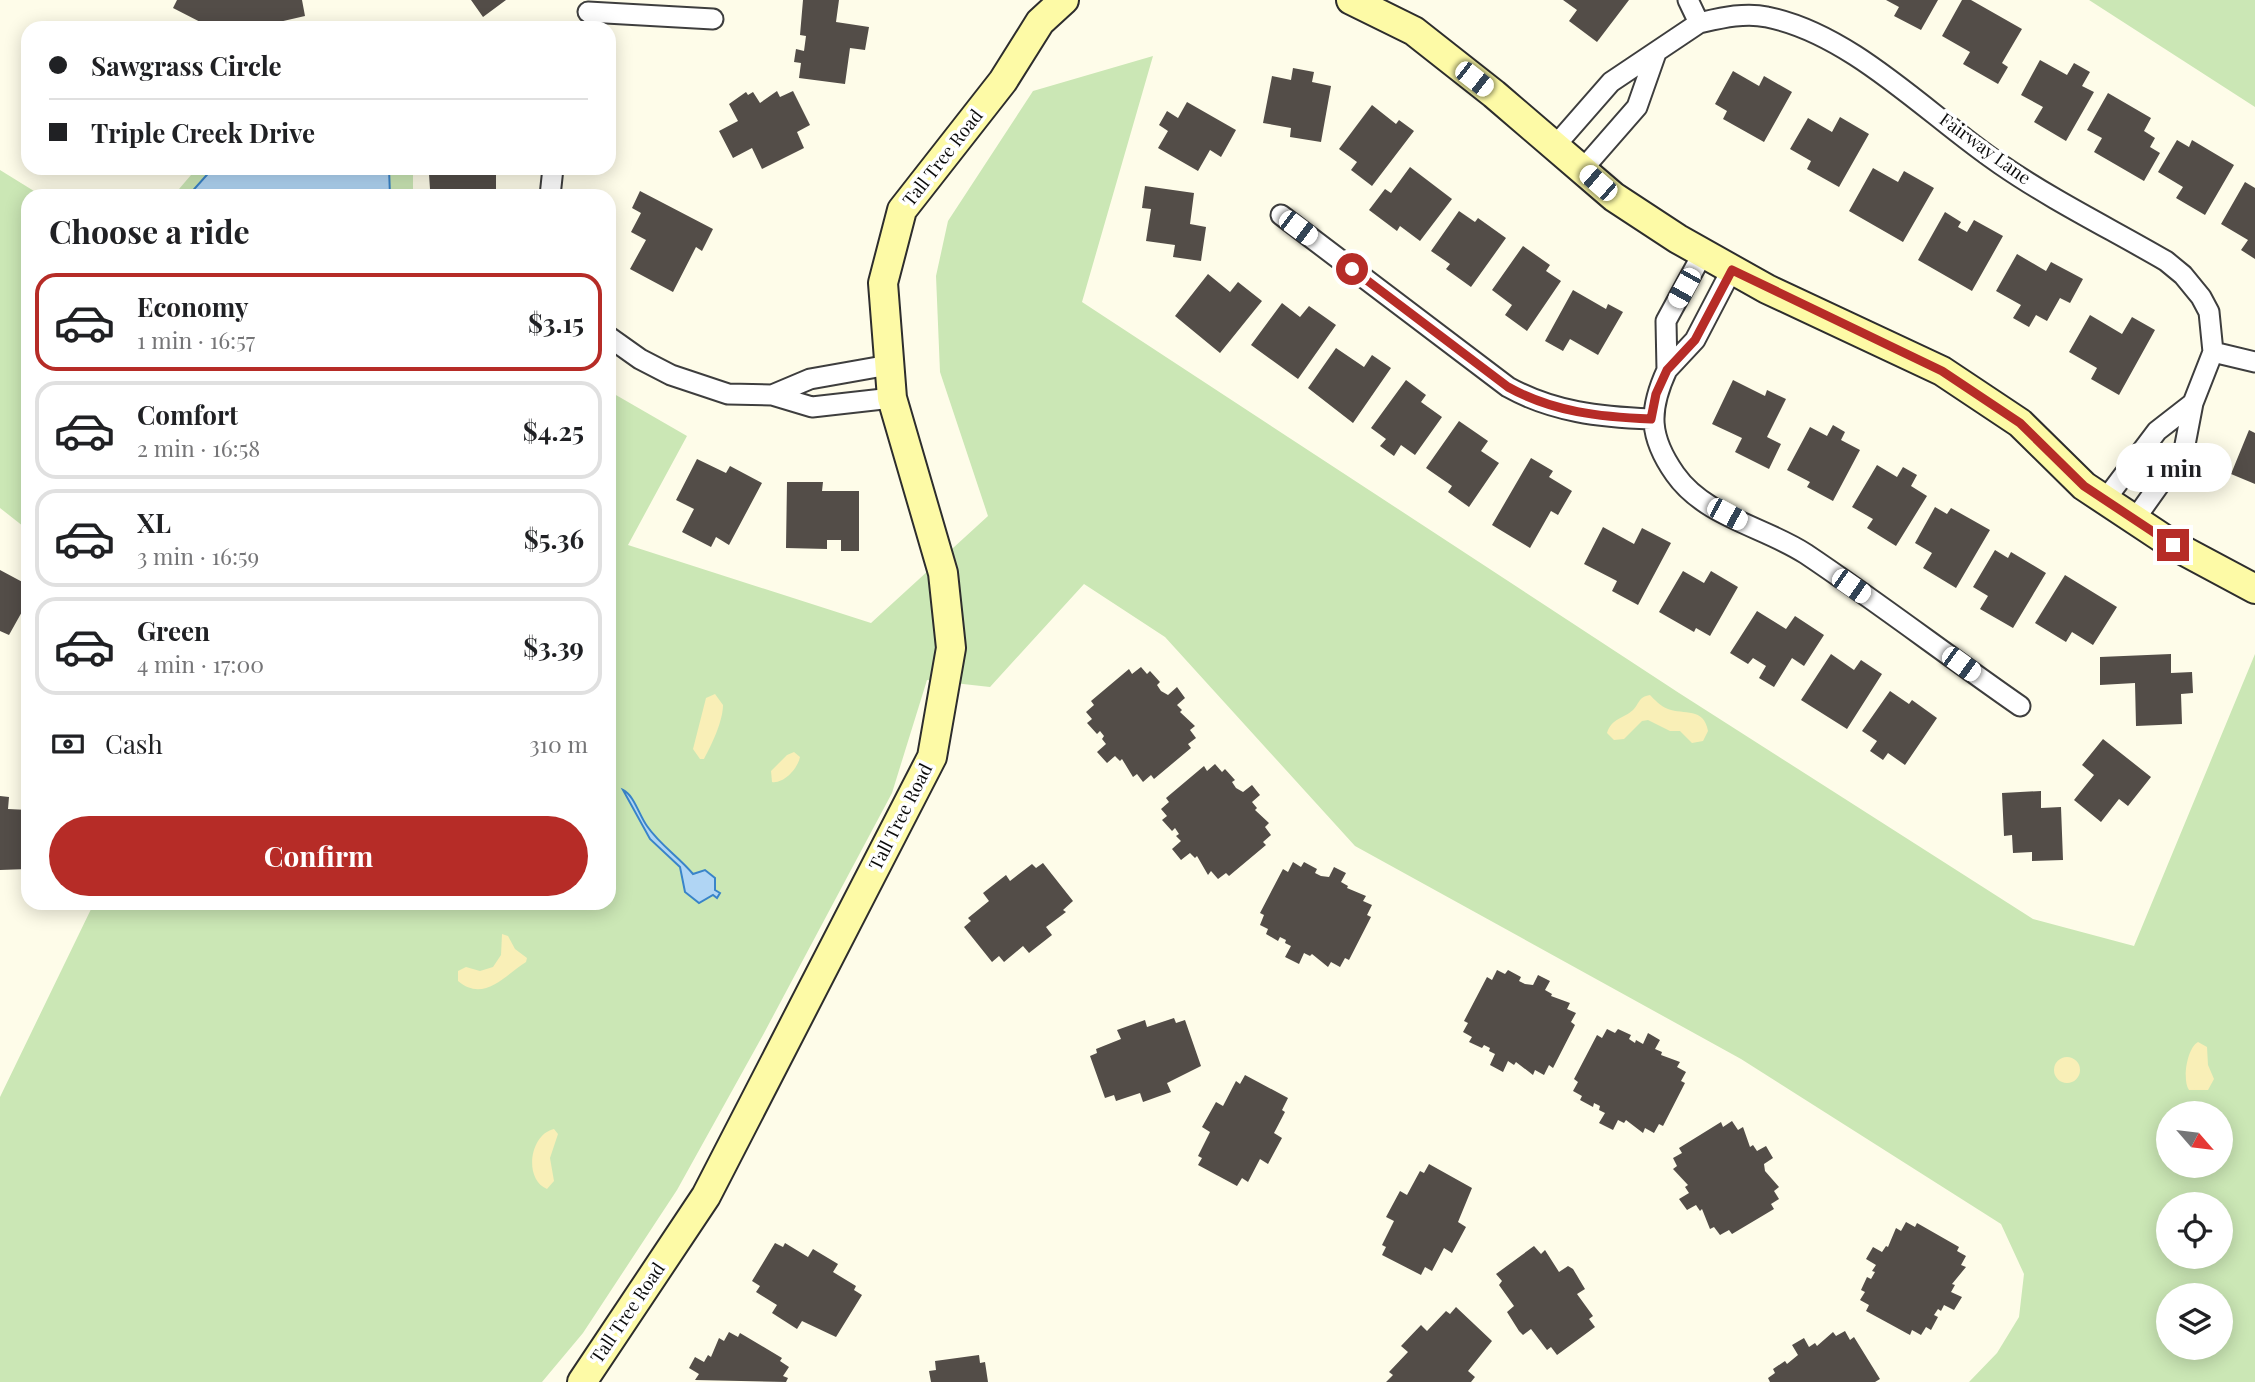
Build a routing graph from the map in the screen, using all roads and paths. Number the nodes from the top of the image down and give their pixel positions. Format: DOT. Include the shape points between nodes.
graph roads {
  1 [pos="1064,0"];
  2 [pos="1351,0"];
  3 [pos="1688,0"];
  4 [pos="1042,11"];
  5 [pos="587,13"];
  6 [pos="713,19"];
  7 [pos="1699,23"];
  8 [pos="1656,53"];
  9 [pos="1555,146"];
  10 [pos="1582,170"];
  11 [pos="1281,215"];
  12 [pos="1703,253"];
  13 [pos="1732,270"];
  14 [pos="616,342"];
  15 [pos="2213,352"];
  16 [pos="2255,362"];
  17 [pos="889,365"];
  18 [pos="1667,370"];
  19 [pos="772,396"];
  20 [pos="892,398"];
  21 [pos="2193,403"];
  22 [pos="1651,419"];
  23 [pos="2105,500"];
  24 [pos="2134,519"];
  25 [pos="2255,589"];
  26 [pos="2020,706"];
  27 [pos="582,1382"];
  1 -- 4 [label="street, Tall Tree Road"];
  2 -- 9 [label="street" via="1413,31"];
  3 -- 7 [label="street"];
  4 -- 17 [label="street, Tall Tree Road" via="1003,80 902,210 883,284"];
  5 -- 6 [label="street"];
  7 -- 8 [label="street, Fairway Lane"];
  7 -- 15 [label="street, Fairway Lane" via="1731,16 1767,16 1820,37 1892,80 1998,163 2183,275 2209,313"];
  8 -- 9 [label="street, Fairway Lane" via="1611,82"];
  8 -- 10 [label="street" via="1637,107"];
  9 -- 10 [label="street"];
  10 -- 12 [label="street" via="1614,197"];
  11 -- 22 [label="street" via="1531,400 1556,409"];
  12 -- 13 [label="street"];
  12 -- 18 [label="street" via="1666,321"];
  13 -- 18 [label="street" via="1695,340"];
  13 -- 23 [label="street" via="1942,371 2020,423 2084,486"];
  14 -- 19 [label="street" via="640,359 698,386 728,394"];
  15 -- 16 [label="street"];
  15 -- 21 [label="street, Fairway Lane"];
  17 -- 19 [label="street" via="810,379"];
  17 -- 20 [label="street, Tall Tree Road"];
  18 -- 22 [label="street"];
  19 -- 20 [label="street" via="812,407"];
  20 -- 27 [label="street, Tall Tree Road" via="943,573 951,648 932,757 706,1196"];
  21 -- 23 [label="street" via="2157,431"];
  21 -- 24 [label="street, Fairway Lane" via="2184,450"];
  22 -- 26 [label="street" via="1664,455 1688,489 1804,552"];
  23 -- 24 [label="street"];
  24 -- 25 [label="street"];
}
